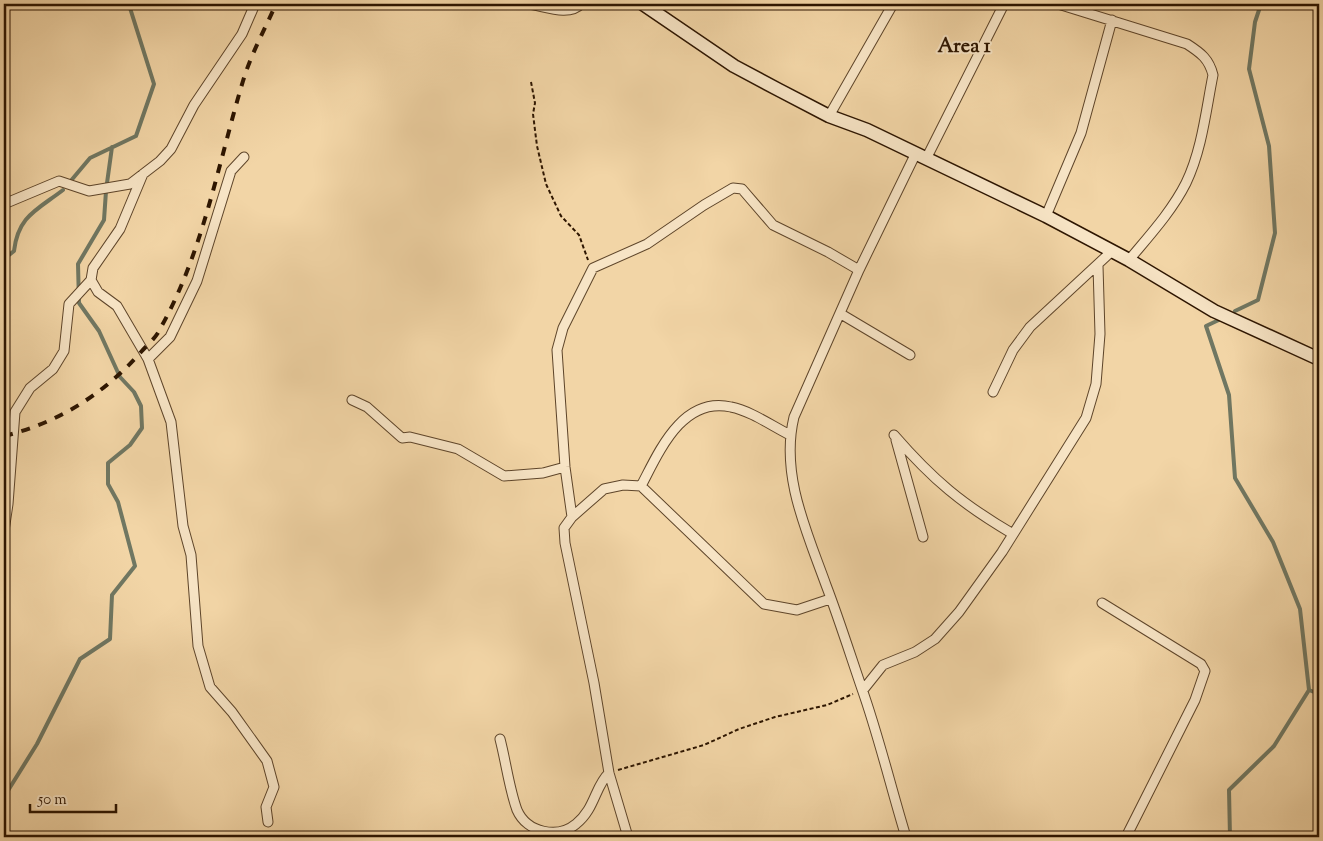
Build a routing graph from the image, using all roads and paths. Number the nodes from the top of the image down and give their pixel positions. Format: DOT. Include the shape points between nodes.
graph roads {
  1 [pos="255,4"];
  2 [pos="529,4"];
  3 [pos="581,4"];
  4 [pos="645,4"];
  5 [pos="893,4"];
  6 [pos="1004,4"];
  7 [pos="1058,4"];
  8 [pos="1112,20"];
  9 [pos="530,82"];
  10 [pos="829,116"];
  11 [pos="244,157"];
  12 [pos="920,157"];
  13 [pos="143,174"];
  14 [pos="4,204"];
  15 [pos="1046,216"];
  16 [pos="1112,251"];
  17 [pos="1129,260"];
  18 [pos="1098,266"];
  19 [pos="593,268"];
  20 [pos="859,270"];
  21 [pos="91,280"];
  22 [pos="841,314"];
  23 [pos="910,356"];
  24 [pos="148,358"];
  25 [pos="1319,359"];
  26 [pos="993,392"];
  27 [pos="352,400"];
  28 [pos="790,436"];
  29 [pos="565,467"];
  30 [pos="641,486"];
  31 [pos="572,517"];
  32 [pos="4,531"];
  33 [pos="1012,534"];
  34 [pos="923,536"];
  35 [pos="830,599"];
  36 [pos="1102,603"];
  37 [pos="863,690"];
  38 [pos="500,738"];
  39 [pos="609,773"];
  40 [pos="268,822"];
  41 [pos="628,837"];
  42 [pos="906,837"];
  43 [pos="1126,837"];
  1 -- 13 [label="street" via="242,34 194,105 171,148"];
  2 -- 3 [label="street" via="567,11"];
  4 -- 10 [label="main road" via="734,66"];
  5 -- 10 [label="street"];
  6 -- 12 [label="street"];
  7 -- 8 [label="street"];
  8 -- 15 [label="street" via="1081,133"];
  8 -- 17 [label="street" via="1187,44 1208,60 1213,75 1195,162 1186,184"];
  9 -- 19 [label="path" via="546,184 561,216 579,235 584,254"];
  10 -- 12 [label="main road"];
  11 -- 24 [label="street" via="231,171 197,280 170,337"];
  12 -- 15 [label="main road"];
  12 -- 20 [label="street"];
  13 -- 14 [label="street" via="130,184 89,190 59,181"];
  13 -- 21 [label="street" via="120,228 93,268"];
  15 -- 16 [label="main road"];
  16 -- 17 [label="main road"];
  16 -- 18 [label="street"];
  17 -- 25 [label="main road" via="1214,311"];
  18 -- 26 [label="street" via="1030,327 1013,350"];
  18 -- 33 [label="street" via="1100,334 1093,398 1075,437"];
  19 -- 20 [label="street" via="647,244 733,188 742,189 773,225"];
  19 -- 29 [label="street" via="558,339"];
  20 -- 22 [label="street"];
  21 -- 24 [label="street" via="98,292 116,306"];
  21 -- 32 [label="street" via="69,304 64,351 53,369 30,388 15,412"];
  22 -- 23 [label="street"];
  22 -- 28 [label="street" via="794,417"];
  24 -- 40 [label="street" via="171,422 183,526 191,555 198,646 210,687 267,761 274,788 266,807"];
  27 -- 29 [label="street" via="367,407 402,438 410,437 458,449 504,476 543,473"];
  28 -- 30 [label="street" via="733,407 705,408 673,430"];
  28 -- 35 [label="street" via="790,469 803,520"];
  29 -- 31 [label="street"];
  30 -- 31 [label="street" via="604,489"];
  30 -- 35 [label="street" via="764,604 797,610"];
  31 -- 39 [label="street" via="564,528 565,543"];
  33 -- 34 [label="street" via="950,492 923,469 894,435"];
  33 -- 37 [label="street" via="1002,552 935,639 915,652 883,665"];
  35 -- 37 [label="street"];
  36 -- 43 [label="street" via="1201,664 1205,671 1195,700"];
  37 -- 39 [label="path" via="827,705 739,729 704,746"];
  37 -- 42 [label="street"];
  38 -- 39 [label="street" via="518,811 534,828 546,833 560,832 576,825 589,810"];
  39 -- 41 [label="street"];
}
